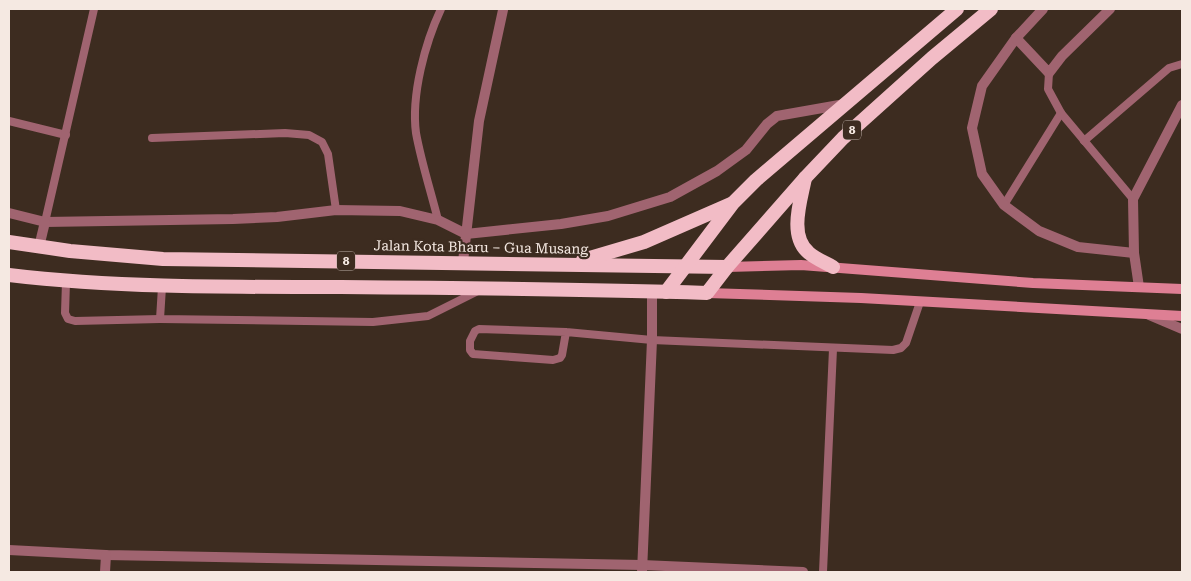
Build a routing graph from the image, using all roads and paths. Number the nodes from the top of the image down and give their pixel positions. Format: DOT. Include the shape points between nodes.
graph roads {
  1 [pos="94,9"];
  2 [pos="441,9"];
  3 [pos="956,9"];
  4 [pos="991,9"];
  5 [pos="1043,9"];
  6 [pos="1110,9"];
  7 [pos="503,10"];
  8 [pos="1016,38"];
  9 [pos="1182,64"];
  10 [pos="1049,73"];
  11 [pos="846,104"];
  12 [pos="1182,105"];
  13 [pos="1061,113"];
  14 [pos="9,121"];
  15 [pos="66,135"];
  16 [pos="152,138"];
  17 [pos="1084,140"];
  18 [pos="805,178"];
  19 [pos="1133,200"];
  20 [pos="733,204"];
  21 [pos="1004,205"];
  22 [pos="336,210"];
  23 [pos="9,213"];
  24 [pos="438,220"];
  25 [pos="46,222"];
  26 [pos="466,234"];
  27 [pos="9,242"];
  28 [pos="39,247"];
  29 [pos="1134,253"];
  30 [pos="463,262"];
  31 [pos="568,264"];
  32 [pos="684,266"];
  33 [pos="727,267"];
  34 [pos="833,267"];
  35 [pos="9,275"];
  36 [pos="66,282"];
  37 [pos="162,287"];
  38 [pos="1139,287"];
  39 [pos="484,288"];
  40 [pos="1182,290"];
  41 [pos="659,292"];
  42 [pos="707,293"];
  43 [pos="920,302"];
  44 [pos="1149,315"];
  45 [pos="1182,316"];
  46 [pos="160,319"];
  47 [pos="1182,329"];
  48 [pos="566,332"];
  49 [pos="652,340"];
  50 [pos="833,349"];
  51 [pos="9,550"];
  52 [pos="106,555"];
  53 [pos="642,569"];
  54 [pos="105,572"];
  55 [pos="803,572"];
  56 [pos="823,572"];
  1 -- 15 [label="lane"];
  2 -- 24 [label="lane" via="421,70 415,108 416,133"];
  3 -- 11 [label="highway, 8"];
  4 -- 18 [label="highway, 8" via="843,138"];
  5 -- 8 [label="street"];
  6 -- 10 [label="street"];
  7 -- 26 [label="street" via="479,121"];
  8 -- 10 [label="street"];
  8 -- 21 [label="street" via="982,86 972,128 982,174"];
  9 -- 17 [label="lane" via="1169,68"];
  10 -- 13 [label="lane" via="1048,89"];
  11 -- 20 [label="highway, 8" via="756,180"];
  11 -- 26 [label="street" via="777,116 766,124 746,150 717,171 670,197 608,216 570,223"];
  12 -- 19 [label="street"];
  13 -- 17 [label="lane"];
  13 -- 21 [label="lane"];
  14 -- 15 [label="lane"];
  15 -- 25 [label="lane"];
  16 -- 22 [label="lane" via="309,135 322,142 328,154"];
  17 -- 19 [label="lane"];
  18 -- 33 [label="highway, 8"];
  18 -- 34 [label="highway" via="797,219 799,240 808,252"];
  19 -- 29 [label="street"];
  20 -- 31 [label="highway" via="644,242"];
  20 -- 32 [label="highway, 8"];
  21 -- 29 [label="street" via="1039,231 1078,247"];
  22 -- 24 [label="street" via="400,211"];
  22 -- 25 [label="street" via="242,219"];
  23 -- 25 [label="street"];
  24 -- 26 [label="street"];
  25 -- 28 [label="street"];
  26 -- 30 [label="street"];
  27 -- 28 [label="highway, Jalan Kota Bharu – Gua Musang / 8"];
  28 -- 30 [label="highway, Jalan Kota Bharu – Gua Musang / 8" via="163,259"];
  29 -- 38 [label="street"];
  30 -- 31 [label="highway, Jalan Kota Bharu – Gua Musang / 8"];
  31 -- 32 [label="highway, Jalan Kota Bharu – Gua Musang / 8"];
  32 -- 33 [label="highway, Jalan Kota Bharu – Gua Musang / 8"];
  32 -- 41 [label="highway, 8"];
  33 -- 34 [label="main road"];
  33 -- 42 [label="highway, 8"];
  34 -- 38 [label="main road" via="1033,283"];
  35 -- 36 [label="highway, 8"];
  36 -- 37 [label="highway, 8"];
  36 -- 46 [label="lane" via="65,313 68,319"];
  37 -- 39 [label="highway, 8"];
  37 -- 46 [label="lane"];
  38 -- 40 [label="main road"];
  39 -- 41 [label="highway, 8"];
  39 -- 46 [label="lane" via="428,316 373,322"];
  41 -- 42 [label="highway, 8"];
  41 -- 49 [label="street"];
  42 -- 43 [label="main road"];
  43 -- 44 [label="main road"];
  43 -- 50 [label="lane" via="906,343 900,348"];
  44 -- 45 [label="main road"];
  44 -- 47 [label="street"];
  48 -- 48 [label="lane" via="562,355 553,360 488,356 472,354 470,350 470,341 479,329"];
  48 -- 49 [label="lane"];
  49 -- 50 [label="lane"];
  49 -- 53 [label="street"];
  50 -- 56 [label="lane"];
  51 -- 52 [label="street"];
  52 -- 53 [label="street"];
  52 -- 54 [label="street"];
  53 -- 55 [label="street"];
}
